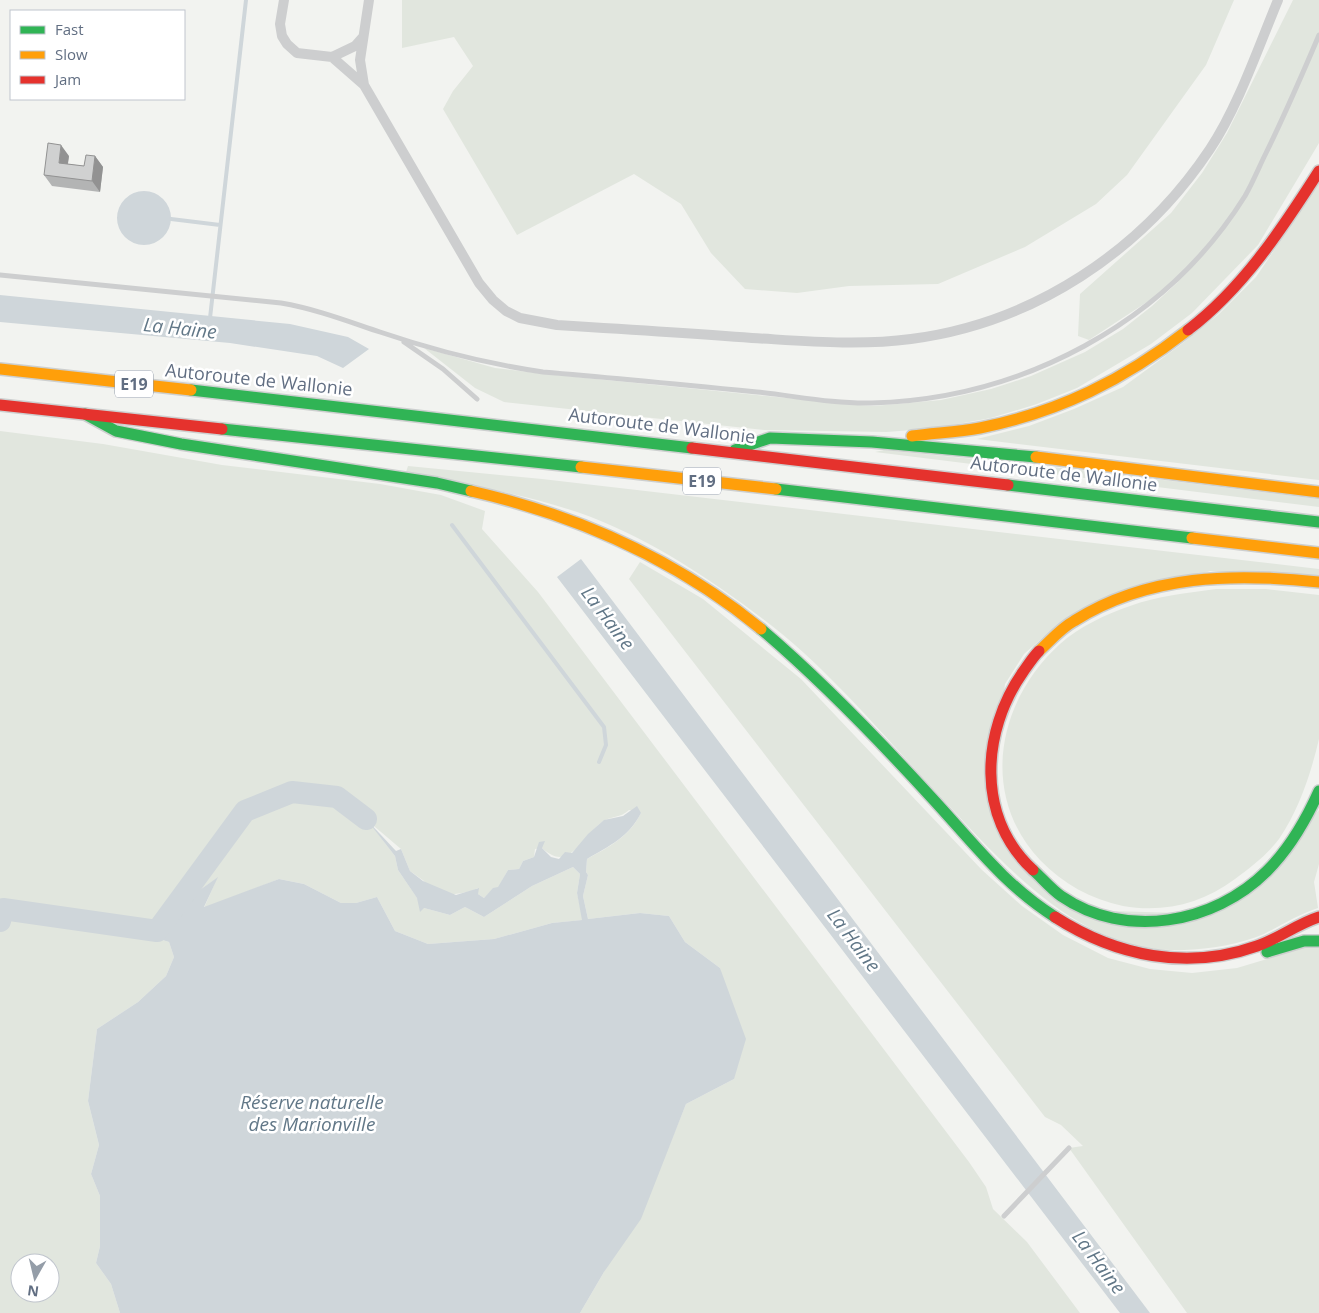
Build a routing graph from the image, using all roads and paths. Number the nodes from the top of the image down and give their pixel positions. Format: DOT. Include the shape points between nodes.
graph roads {
  1 [pos="284,0"];
  2 [pos="369,0"];
  3 [pos="1278,0"];
  4 [pos="1319,35"];
  5 [pos="364,36"];
  6 [pos="332,57"];
  7 [pos="364,85"];
  8 [pos="1319,171"];
  9 [pos="0,275"];
  10 [pos="395,337"];
  11 [pos="0,369"];
  12 [pos="477,399"];
  13 [pos="0,405"];
  14 [pos="85,414"];
  15 [pos="872,442"];
  16 [pos="732,452"];
  17 [pos="1319,492"];
  18 [pos="1319,522"];
  19 [pos="1319,553"];
  20 [pos="1319,582"];
  21 [pos="1319,791"];
  22 [pos="1319,917"];
  23 [pos="1319,940"];
  24 [pos="1227,954"];
  25 [pos="1069,1148"];
  26 [pos="1004,1216"];
  1 -- 6 [label="street" via="280,24 287,44 297,53"];
  2 -- 5 [label="street"];
  3 -- 7 [label="street" via="1210,148 1178,192 1134,238 1077,281 1038,300 968,327 881,342 841,343 557,325 520,318 506,311 479,283"];
  4 -- 10 [label="lane" via="1246,194 1200,255 1148,304 1092,343 1002,382 935,397 869,404 495,365"];
  5 -- 6 [label="street" via="356,46"];
  5 -- 7 [label="street" via="360,60"];
  6 -- 7 [label="street"];
  8 -- 15 [label="highway" via="1275,240 1228,295 1170,347 1128,374 1057,406 998,424"];
  9 -- 10 [label="lane" via="314,309"];
  10 -- 12 [label="lane" via="415,348"];
  11 -- 16 [label="highway, Autoroute de Wallonie / E19"];
  13 -- 14 [label="highway, E19"];
  14 -- 19 [label="highway, E19" via="716,482"];
  14 -- 24 [label="highway" via="116,431 248,456 476,491 567,517 606,533 694,580 795,657 900,764 992,865 1027,897 1065,924 1108,945 1154,957 1179,959"];
  15 -- 16 [label="highway" via="770,438"];
  15 -- 17 [label="highway" via="1009,454"];
  16 -- 18 [label="highway, Autoroute de Wallonie / E19"];
  20 -- 21 [label="highway" via="1250,577 1194,580 1136,591 1083,614 1044,643 1016,677 997,719 990,761 997,810 1014,846 1032,869 1055,891 1076,904 1106,916 1132,921 1160,922 1192,916 1239,894 1286,851"];
  22 -- 24 [label="highway" via="1268,942"];
  23 -- 24 [label="highway" via="1304,941 1272,952"];
  25 -- 26 [label="lane"];
}
